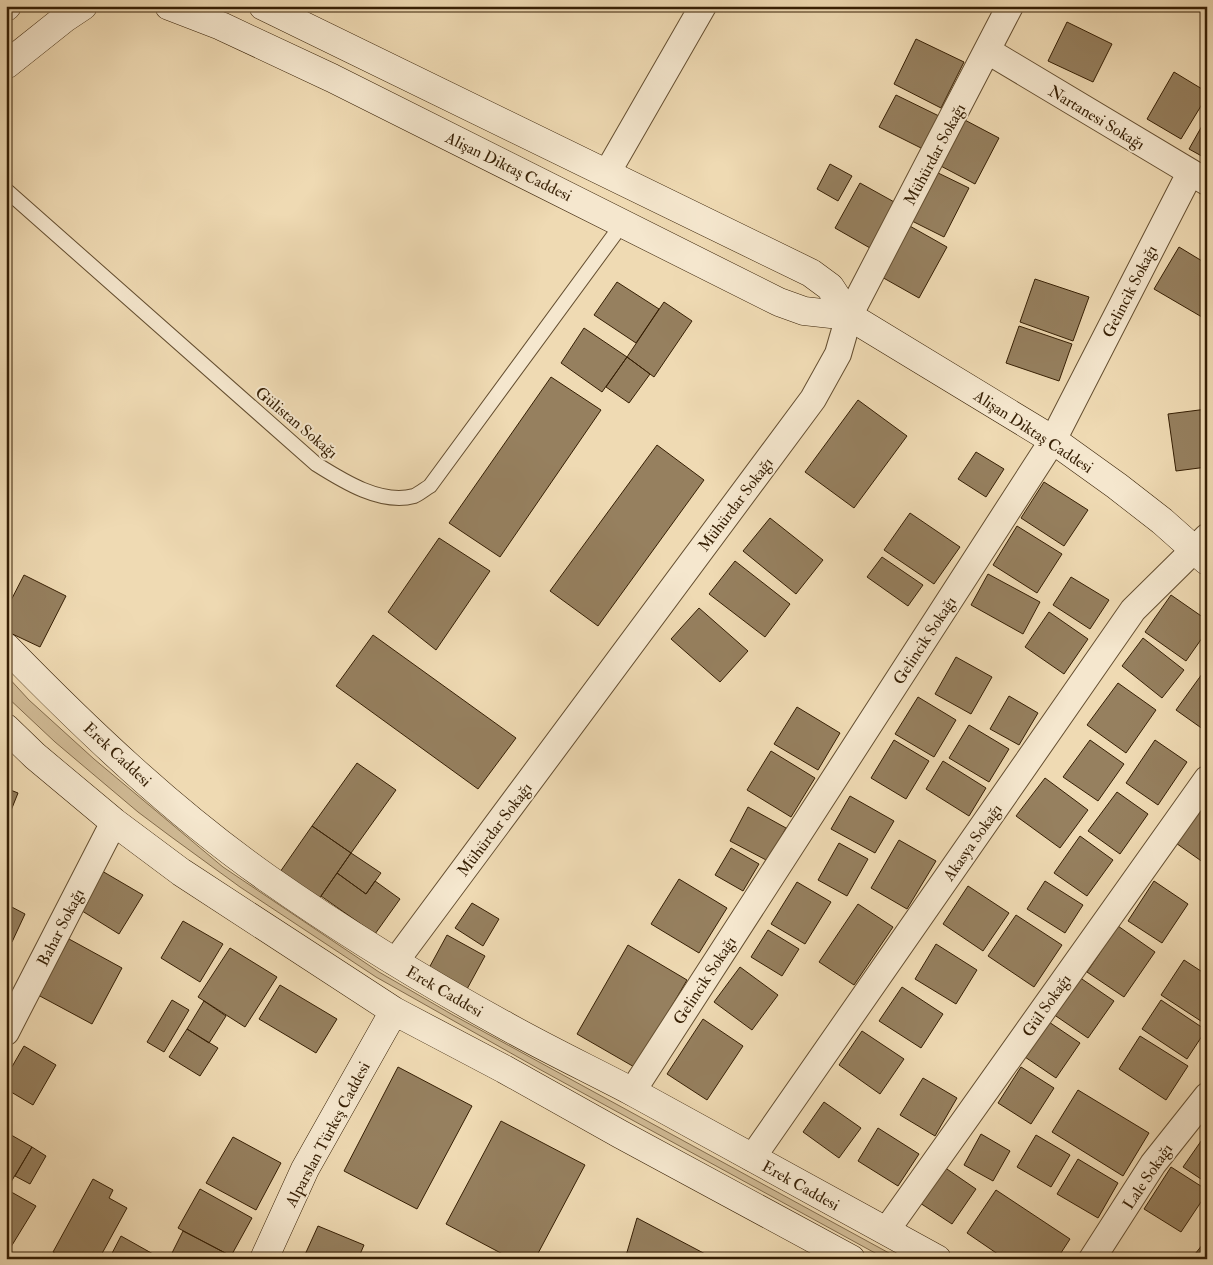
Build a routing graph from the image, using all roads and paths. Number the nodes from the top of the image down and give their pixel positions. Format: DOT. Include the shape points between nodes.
graph roads {
  1 [pos="83,6"];
  2 [pos="169,6"];
  3 [pos="263,6"];
  4 [pos="704,6"];
  5 [pos="1010,6"];
  6 [pos="988,52"];
  7 [pos="6,65"];
  8 [pos="607,173"];
  9 [pos="1199,178"];
  10 [pos="6,190"];
  11 [pos="623,223"];
  12 [pos="849,316"];
  13 [pos="1053,440"];
  14 [pos="1202,549"];
  15 [pos="6,647"];
  16 [pos="6,728"];
  17 [pos="1207,779"];
  18 [pos="114,822"];
  19 [pos="395,962"];
  20 [pos="394,1011"];
  21 [pos="6,1032"];
  22 [pos="632,1092"];
  23 [pos="1207,1096"];
  24 [pos="752,1158"];
  25 [pos="886,1231"];
  26 [pos="264,1259"];
  27 [pos="851,1259"];
  28 [pos="937,1259"];
  29 [pos="1092,1259"];
  1 -- 7 [label="street"];
  2 -- 11 [label="street, Alişan Diktaş Caddesi" via="221,26 332,78"];
  3 -- 8 [label="street, Alişan Diktaş Caddesi"];
  4 -- 8 [label="street"];
  5 -- 6 [label="street, Mühürdar Sokağı"];
  6 -- 9 [label="street, Nartanesi Sokağı"];
  6 -- 12 [label="street, Mühürdar Sokağı"];
  8 -- 12 [label="street, Alişan Diktaş Caddesi" via="811,273 830,287"];
  9 -- 13 [label="street, Gelincik Sokağı"];
  10 -- 11 [label="lane, Gülistan Sokağı" via="316,464 345,482 395,498 414,496 430,486"];
  11 -- 12 [label="street, Alişan Diktaş Caddesi" via="779,302 804,311"];
  12 -- 13 [label="street, Alişan Diktaş Caddesi"];
  12 -- 19 [label="street, Mühürdar Sokağı" via="838,354 813,399"];
  13 -- 14 [label="street, Alişan Diktaş Caddesi"];
  13 -- 22 [label="street, Gelincik Sokağı"];
  14 -- 24 [label="street, Akasya Sokağı" via="1133,610"];
  15 -- 19 [label="street, Erek Caddesi" via="146,782 210,834 280,887"];
  16 -- 18 [label="street"];
  17 -- 25 [label="street, Gül Sokağı"];
  18 -- 20 [label="street" via="181,872"];
  18 -- 21 [label="street, Bahar Sokağı"];
  19 -- 22 [label="street, Erek Caddesi" via="506,1026"];
  20 -- 26 [label="street, Alparslan Türkeş Caddesi" via="305,1169"];
  20 -- 27 [label="street"];
  22 -- 24 [label="street, Erek Caddesi"];
  23 -- 29 [label="street, Lale Sokağı" via="1153,1164"];
  24 -- 25 [label="street, Erek Caddesi"];
  25 -- 28 [label="street, Erek Caddesi"];
}
